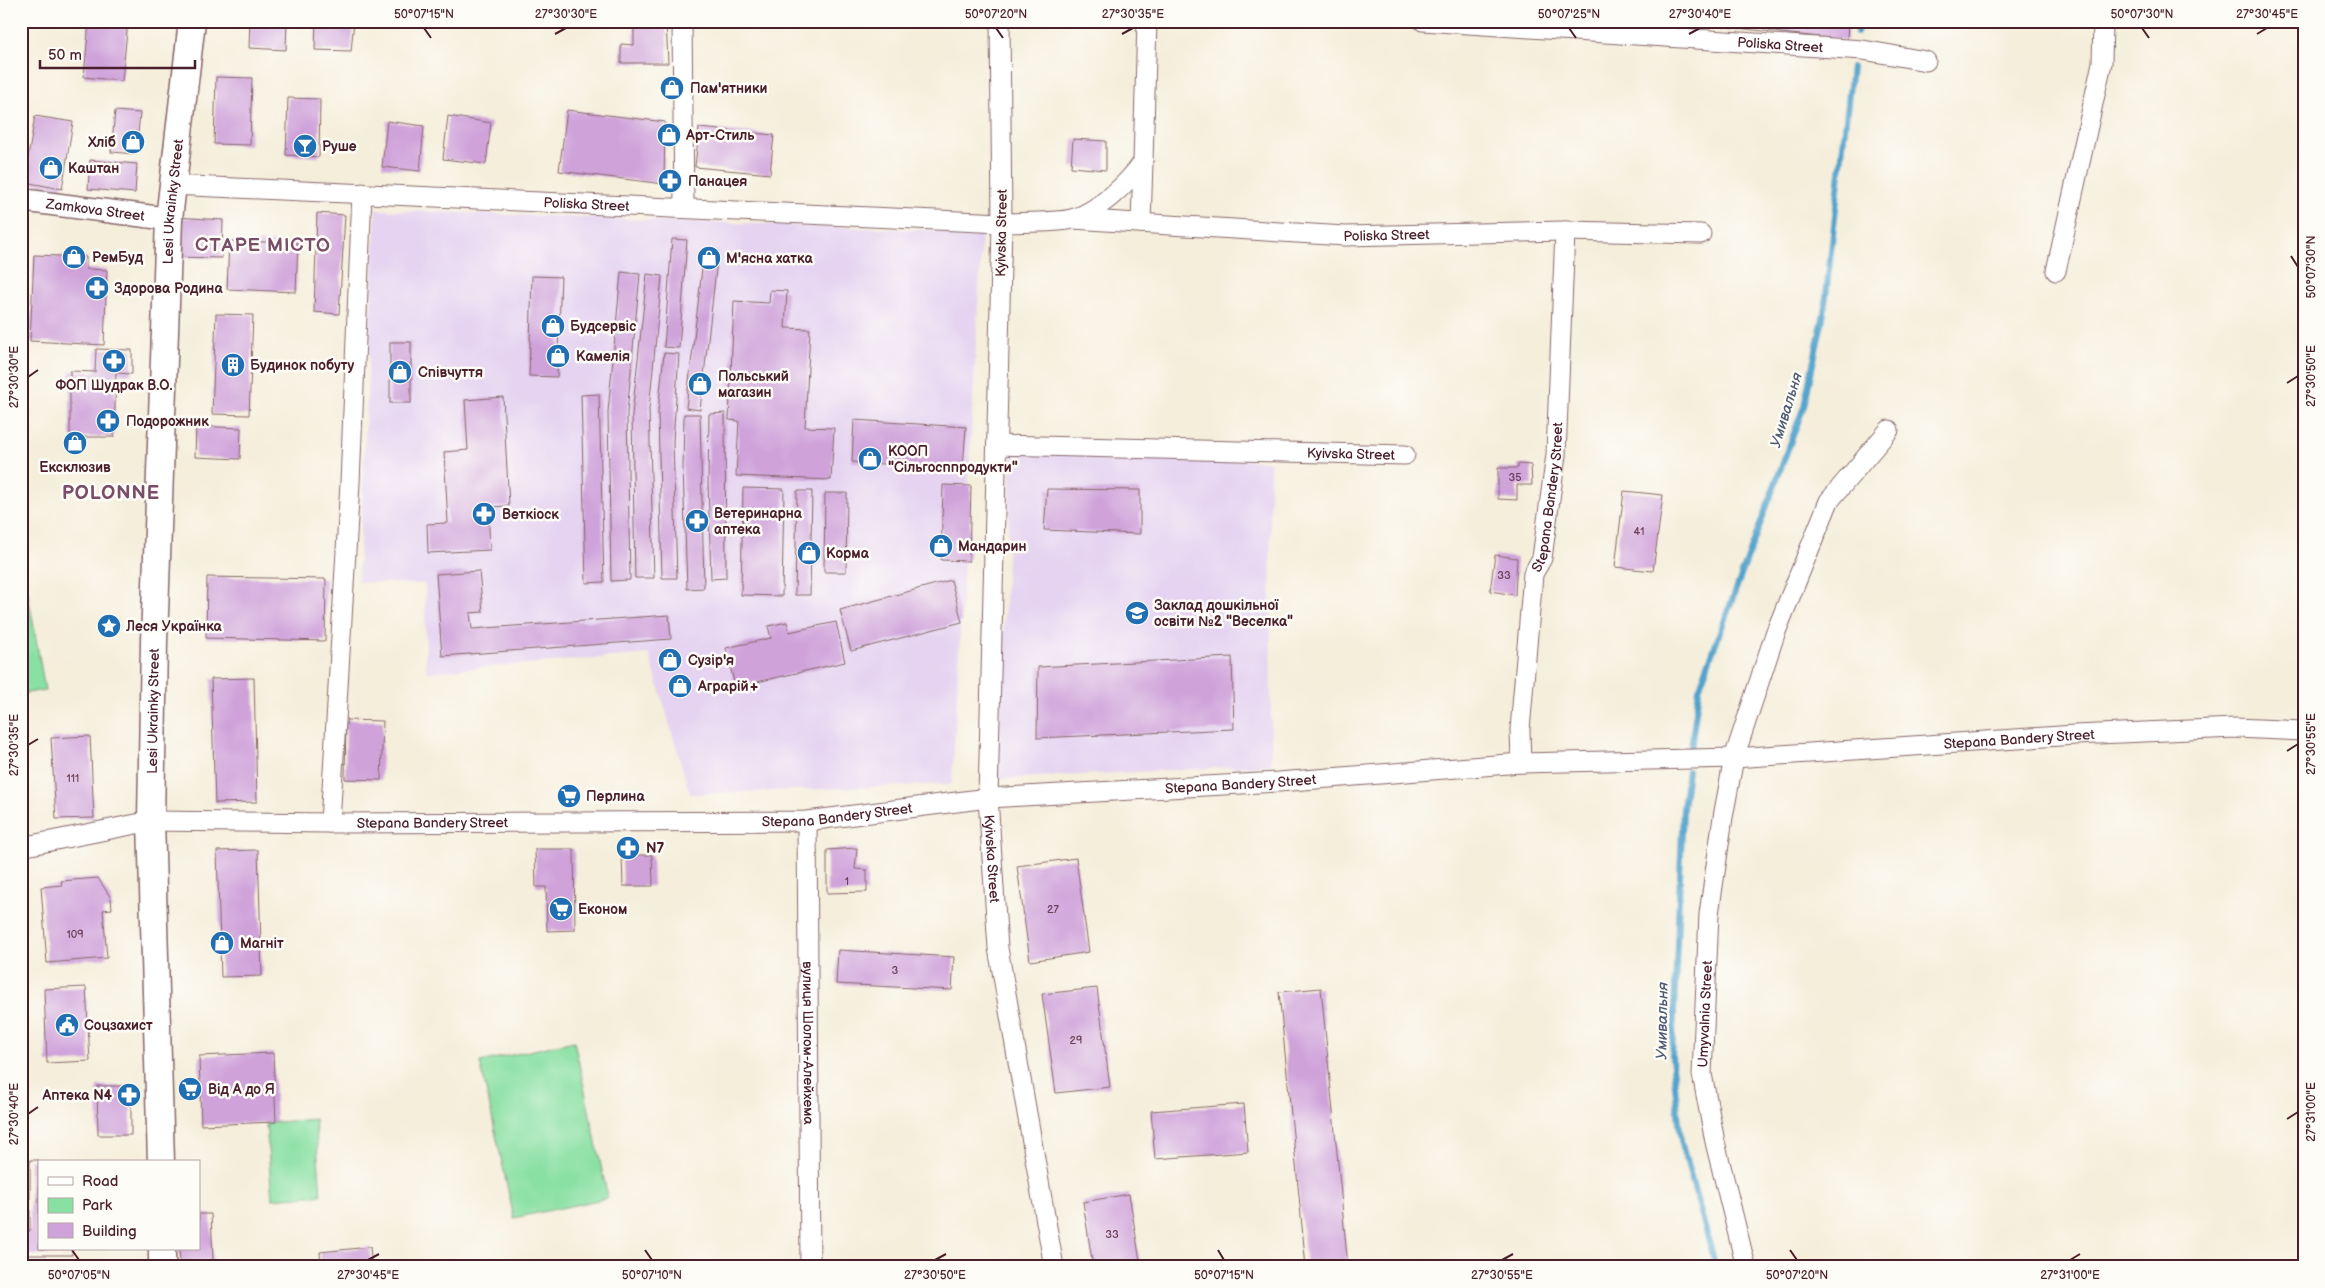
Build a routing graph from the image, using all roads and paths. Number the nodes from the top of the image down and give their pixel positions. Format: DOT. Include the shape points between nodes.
graph roads {
  1 [pos="192,21"];
  2 [pos="682,21"];
  3 [pos="1000,21"];
  4 [pos="1147,21"];
  5 [pos="1423,21"];
  6 [pos="2103,21"];
  7 [pos="1926,62"];
  8 [pos="1143,162"];
  9 [pos="171,185"];
  10 [pos="362,193"];
  11 [pos="21,200"];
  12 [pos="684,208"];
  13 [pos="169,218"];
  14 [pos="1072,219"];
  15 [pos="1002,223"];
  16 [pos="1141,223"];
  17 [pos="1565,231"];
  18 [pos="1701,234"];
  19 [pos="2056,272"];
  20 [pos="1889,430"];
  21 [pos="997,445"];
  22 [pos="1405,455"];
  23 [pos="2304,731"];
  24 [pos="1734,758"];
  25 [pos="1521,763"];
  26 [pos="988,798"];
  27 [pos="807,821"];
  28 [pos="151,822"];
  29 [pos="330,824"];
  30 [pos="21,847"];
  31 [pos="161,1160"];
  32 [pos="162,1250"];
  33 [pos="162,1267"];
  34 [pos="810,1267"];
  35 [pos="1054,1267"];
  36 [pos="1746,1267"];
  1 -- 9 [label="main road, Lesi Ukrainky Street"];
  2 -- 12 [label="street"];
  3 -- 15 [label="street, Kyivska Street"];
  4 -- 8 [label="street"];
  5 -- 7 [label="street, Poliska Street" via="1863,50"];
  6 -- 19 [label="street" via="2102,64"];
  8 -- 14 [label="street" via="1131,179 1099,205"];
  8 -- 16 [label="street"];
  9 -- 10 [label="street, Poliska Street"];
  9 -- 13 [label="main road, Lesi Ukrainky Street"];
  10 -- 12 [label="street, Poliska Street"];
  10 -- 29 [label="street" via="350,483"];
  11 -- 13 [label="street, Zamkova Street"];
  12 -- 15 [label="street, Poliska Street"];
  13 -- 28 [label="main road, Lesi Ukrainky Street"];
  14 -- 15 [label="street, Poliska Street"];
  14 -- 16 [label="street, Poliska Street"];
  15 -- 21 [label="street, Kyivska Street"];
  16 -- 17 [label="street, Poliska Street" via="1345,236"];
  17 -- 18 [label="street, Poliska Street"];
  17 -- 25 [label="street, Stepana Bandery Street" via="1556,455 1542,558 1533,574 1520,730"];
  20 -- 24 [label="street" via="1829,501 1775,634"];
  21 -- 22 [label="street, Kyivska Street"];
  21 -- 26 [label="street, Kyivska Street"];
  23 -- 24 [label="street, Stepana Bandery Street" via="2235,728 2075,735"];
  24 -- 25 [label="street, Stepana Bandery Street"];
  24 -- 36 [label="street, Umyvalnia Street" via="1709,914 1702,1074"];
  25 -- 26 [label="street, Stepana Bandery Street" via="1278,782"];
  26 -- 27 [label="street, Stepana Bandery Street"];
  26 -- 35 [label="street, Kyivska Street" via="998,948"];
  27 -- 29 [label="street, Stepana Bandery Street"];
  27 -- 34 [label="street, вулиця Шолом-Алейхема"];
  28 -- 29 [label="street, Stepana Bandery Street"];
  28 -- 30 [label="street, Stepana Bandery Street"];
  28 -- 31 [label="main road, Lesi Ukrainky Street"];
  32 -- 33 [label="main road"];
}
